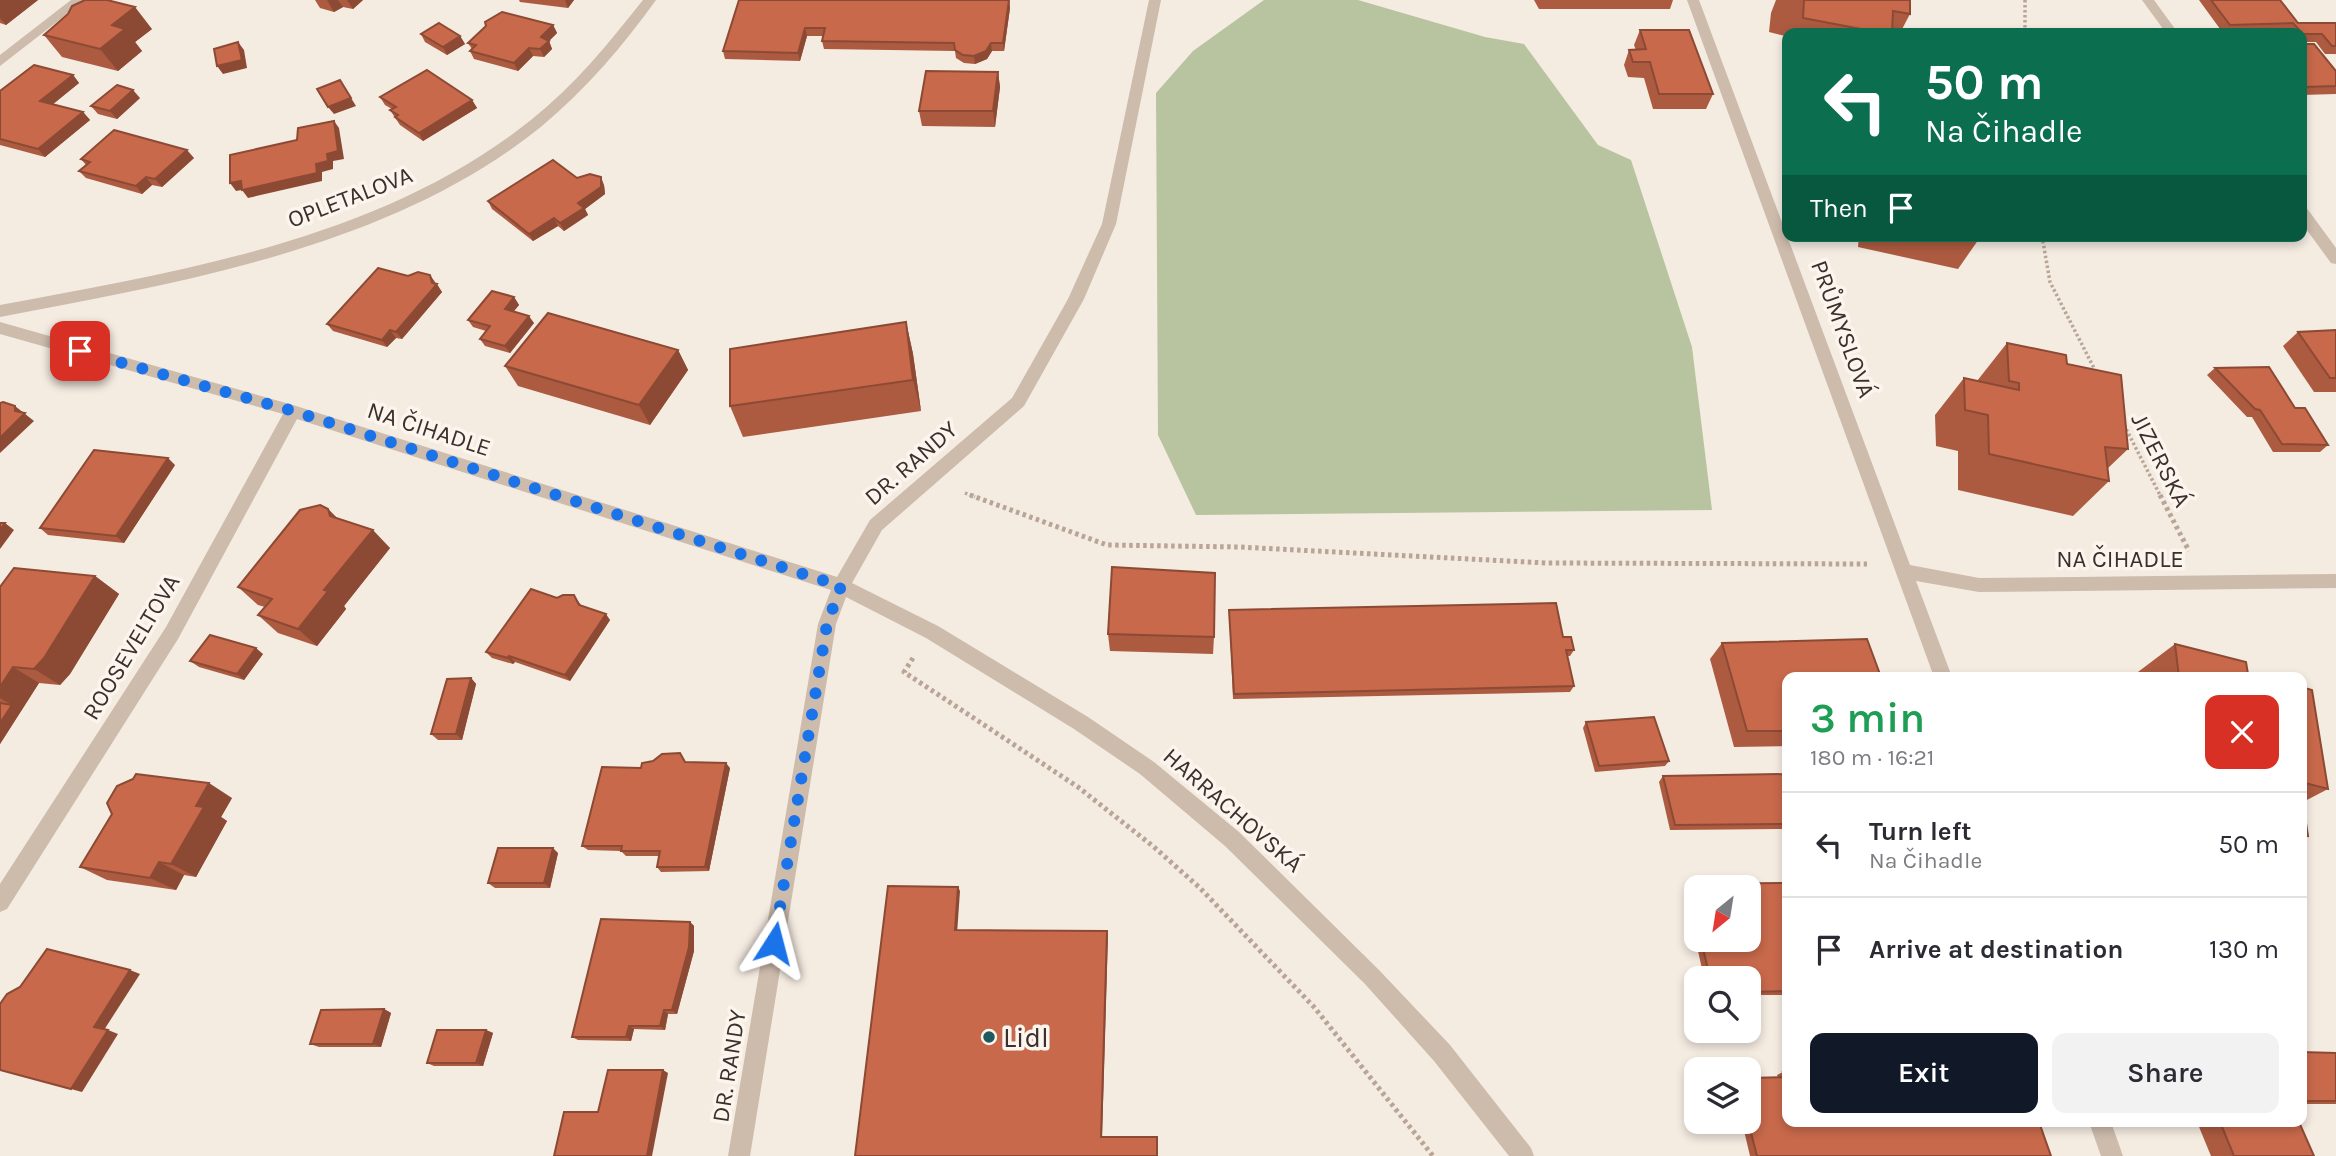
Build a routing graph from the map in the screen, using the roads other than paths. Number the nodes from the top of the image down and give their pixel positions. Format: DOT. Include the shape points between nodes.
graph roads {
  1 [pos="79,0"];
  2 [pos="650,0"];
  3 [pos="1155,0"];
  4 [pos="1693,0"];
  5 [pos="2148,0"];
  6 [pos="2168,28"];
  7 [pos="0,62"];
  8 [pos="2307,219"];
  9 [pos="1782,239"];
  10 [pos="1783,242"];
  11 [pos="2336,259"];
  12 [pos="0,311"];
  13 [pos="0,328"];
  14 [pos="293,411"];
  15 [pos="1906,572"];
  16 [pos="2336,581"];
  17 [pos="841,586"];
  18 [pos="1941,672"];
  19 [pos="0,902"];
  20 [pos="2102,1127"];
  21 [pos="739,1156"];
  22 [pos="1523,1156"];
  23 [pos="2112,1156"];
  1 -- 7 [label="street"];
  2 -- 12 [label="street, OPLETALOVA" via="582,83 520,136 446,184 313,239 164,279"];
  3 -- 17 [label="street, DR. RANDY" via="1110,224 1076,299 1018,402 876,525"];
  4 -- 9 [label="street, PRŮMYSLOVÁ"];
  5 -- 6 [label="street"];
  8 -- 11 [label="street"];
  10 -- 15 [label="street, PRŮMYSLOVÁ"];
  13 -- 14 [label="street, NA ČIHADLE"];
  14 -- 17 [label="street, NA ČIHADLE"];
  14 -- 19 [label="street, ROOSEVELTOVA" via="172,633"];
  15 -- 16 [label="street, NA ČIHADLE" via="1979,585"];
  15 -- 18 [label="street, PRŮMYSLOVÁ"];
  17 -- 21 [label="street, DR. RANDY" via="827,624"];
  17 -- 22 [label="street, HARRACHOVSKÁ" via="932,632 1081,723 1147,768 1232,838 1442,1053"];
  20 -- 23 [label="street"];
}
